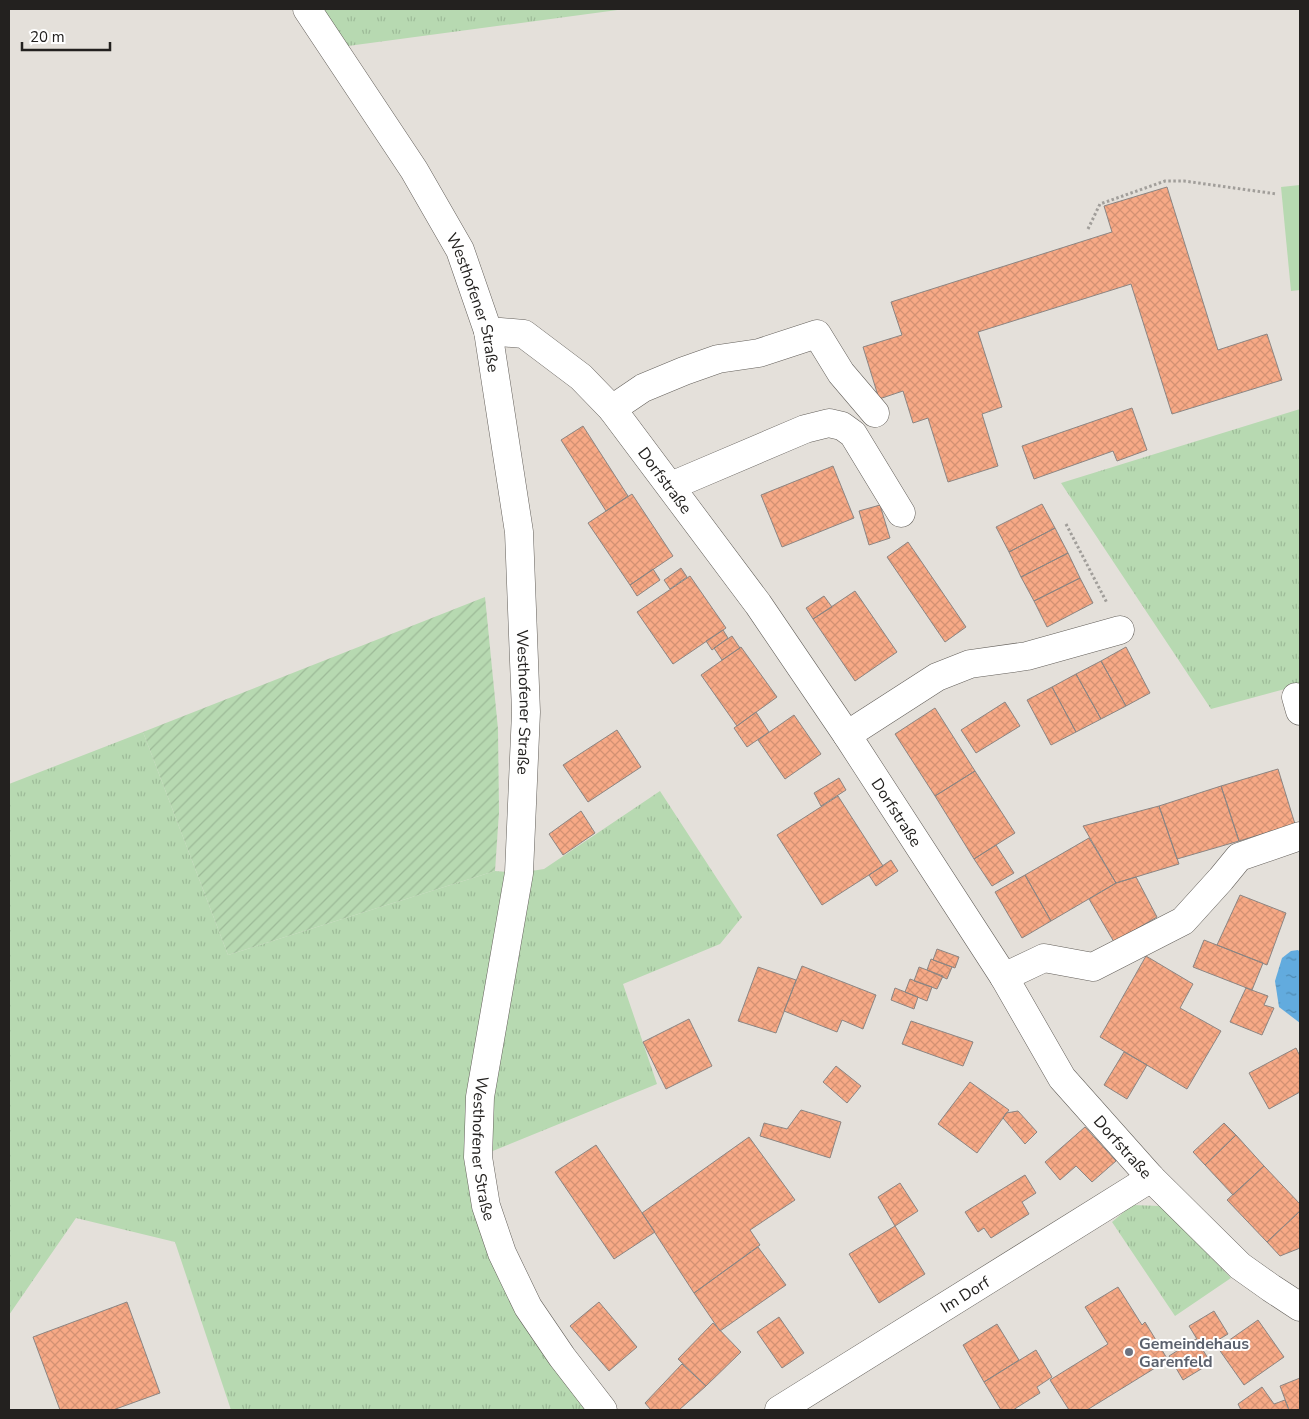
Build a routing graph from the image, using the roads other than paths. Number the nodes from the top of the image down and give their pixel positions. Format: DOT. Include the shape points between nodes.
graph roads {
  1 [pos="307,9"];
  2 [pos="488,331"];
  3 [pos="612,409"];
  4 [pos="875,413"];
  5 [pos="671,486"];
  6 [pos="901,513"];
  7 [pos="1120,630"];
  8 [pos="847,735"];
  9 [pos="1300,836"];
  10 [pos="1004,977"];
  11 [pos="1151,1178"];
  12 [pos="1300,1307"];
  13 [pos="602,1410"];
  14 [pos="780,1410"];
  1 -- 2 [label="street, Westhofener Straße" via="414,170 460,250"];
  2 -- 3 [label="street, Dorfstraße" via="524,334 582,377"];
  2 -- 13 [label="street, Westhofener Straße" via="519,532 526,712 519,873 480,1097 478,1157 486,1206 502,1253 528,1307"];
  3 -- 4 [label="street" via="643,388 684,371 718,359 759,353 817,334 841,373"];
  3 -- 5 [label="street, Dorfstraße"];
  5 -- 6 [label="street" via="805,429 830,423 853,434"];
  5 -- 8 [label="street, Dorfstraße" via="758,604"];
  7 -- 8 [label="street" via="1027,656 970,664 937,676"];
  8 -- 10 [label="street, Dorfstraße"];
  9 -- 10 [label="street" via="1239,857 1183,921 1093,967 1044,958"];
  10 -- 11 [label="street, Dorfstraße" via="1062,1078"];
  11 -- 12 [label="street, Dorfstraße" via="1240,1266"];
  11 -- 14 [label="street, Im Dorf"];
}
